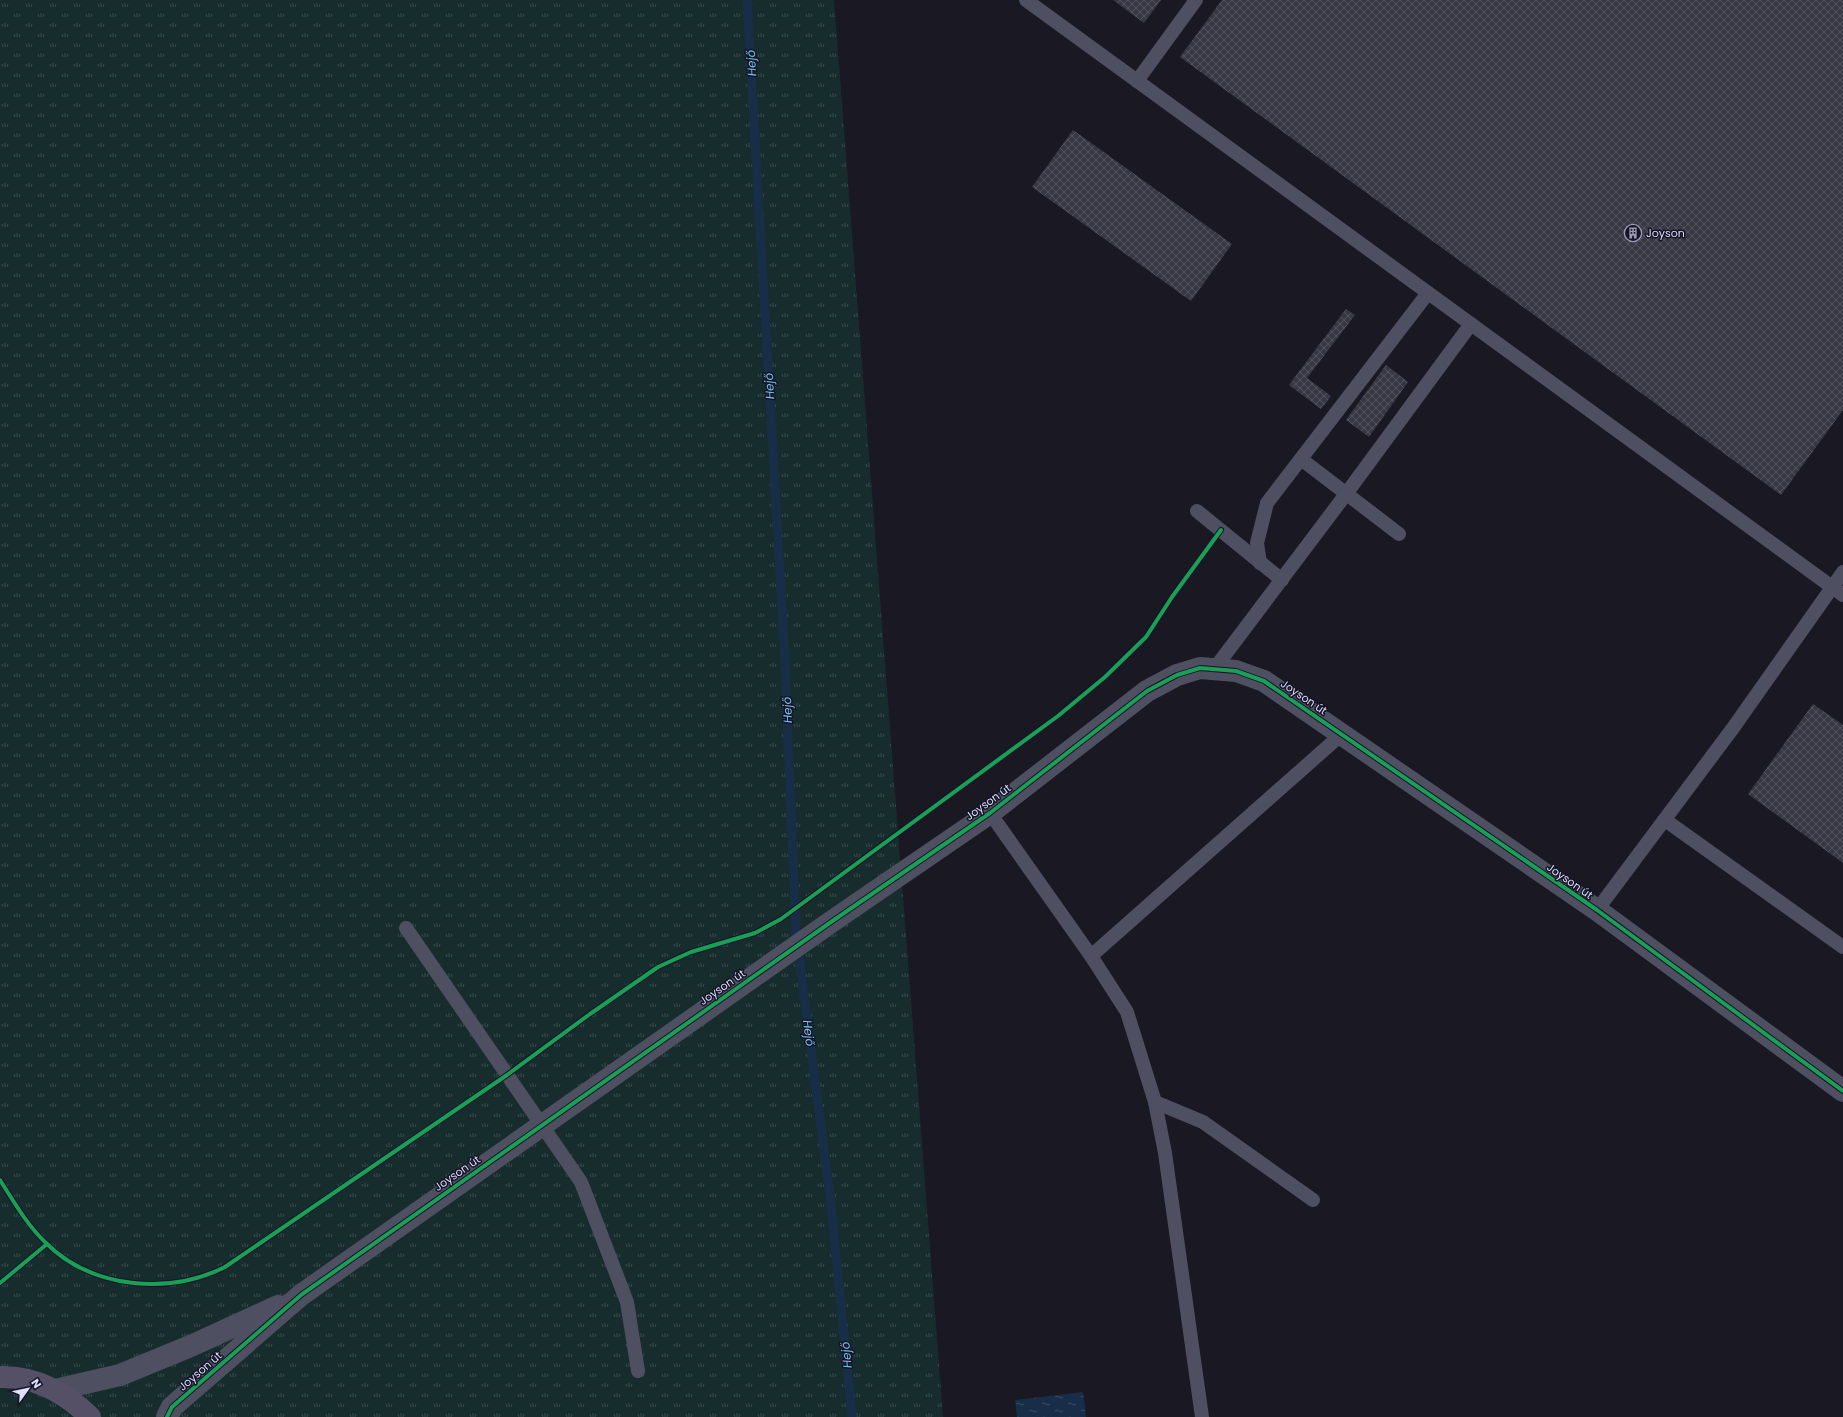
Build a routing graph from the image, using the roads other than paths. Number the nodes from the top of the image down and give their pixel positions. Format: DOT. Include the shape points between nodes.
graph roads {
  1 [pos="1026,0"];
  2 [pos="1196,0"];
  3 [pos="1137,81"];
  4 [pos="1428,293"];
  5 [pos="1471,324"];
  6 [pos="1301,459"];
  7 [pos="1346,494"];
  8 [pos="1197,511"];
  9 [pos="1399,534"];
  10 [pos="1260,563"];
  11 [pos="1843,572"];
  12 [pos="1282,580"];
  13 [pos="1838,591"];
  14 [pos="1215,668"];
  15 [pos="1342,734"];
  16 [pos="990,813"];
  17 [pos="1665,820"];
  18 [pos="1597,910"];
  19 [pos="406,928"];
  20 [pos="1843,947"];
  21 [pos="1091,956"];
  22 [pos="1843,1091"];
  23 [pos="1155,1102"];
  24 [pos="542,1124"];
  25 [pos="1313,1200"];
  26 [pos="301,1295"];
  27 [pos="638,1371"];
  28 [pos="1,1377"];
  29 [pos="55,1390"];
  30 [pos="90,1417"];
  31 [pos="167,1417"];
  32 [pos="1202,1417"];
  1 -- 3 [label="lane"];
  2 -- 3 [label="lane"];
  3 -- 4 [label="lane"];
  4 -- 5 [label="lane"];
  4 -- 6 [label="lane"];
  5 -- 7 [label="lane"];
  5 -- 13 [label="lane"];
  6 -- 7 [label="lane"];
  6 -- 10 [label="lane" via="1267,503 1257,543"];
  7 -- 9 [label="lane"];
  7 -- 12 [label="lane"];
  8 -- 10 [label="lane"];
  10 -- 12 [label="lane"];
  11 -- 13 [label="lane"];
  12 -- 14 [label="lane"];
  13 -- 17 [label="lane"];
  14 -- 15 [label="street, Joyson út" via="1245,673 1264,681"];
  14 -- 16 [label="street, Joyson út" via="1189,670 1147,691"];
  15 -- 18 [label="street, Joyson út"];
  15 -- 21 [label="lane"];
  16 -- 21 [label="lane"];
  16 -- 24 [label="street, Joyson út"];
  17 -- 18 [label="lane"];
  17 -- 20 [label="lane"];
  18 -- 22 [label="street, Joyson út"];
  19 -- 24 [label="lane"];
  21 -- 23 [label="lane" via="1127,1012"];
  23 -- 25 [label="lane" via="1203,1122"];
  23 -- 32 [label="lane" via="1165,1153"];
  24 -- 26 [label="street, Joyson út"];
  24 -- 27 [label="lane" via="581,1182 627,1302"];
  26 -- 29 [label="street, Joyson út" via="193,1345 120,1375"];
  26 -- 31 [label="street, Joyson út" via="172,1407"];
  28 -- 29 [label="main road" via="38,1383"];
  29 -- 30 [label="main road" via="76,1403"];
}
